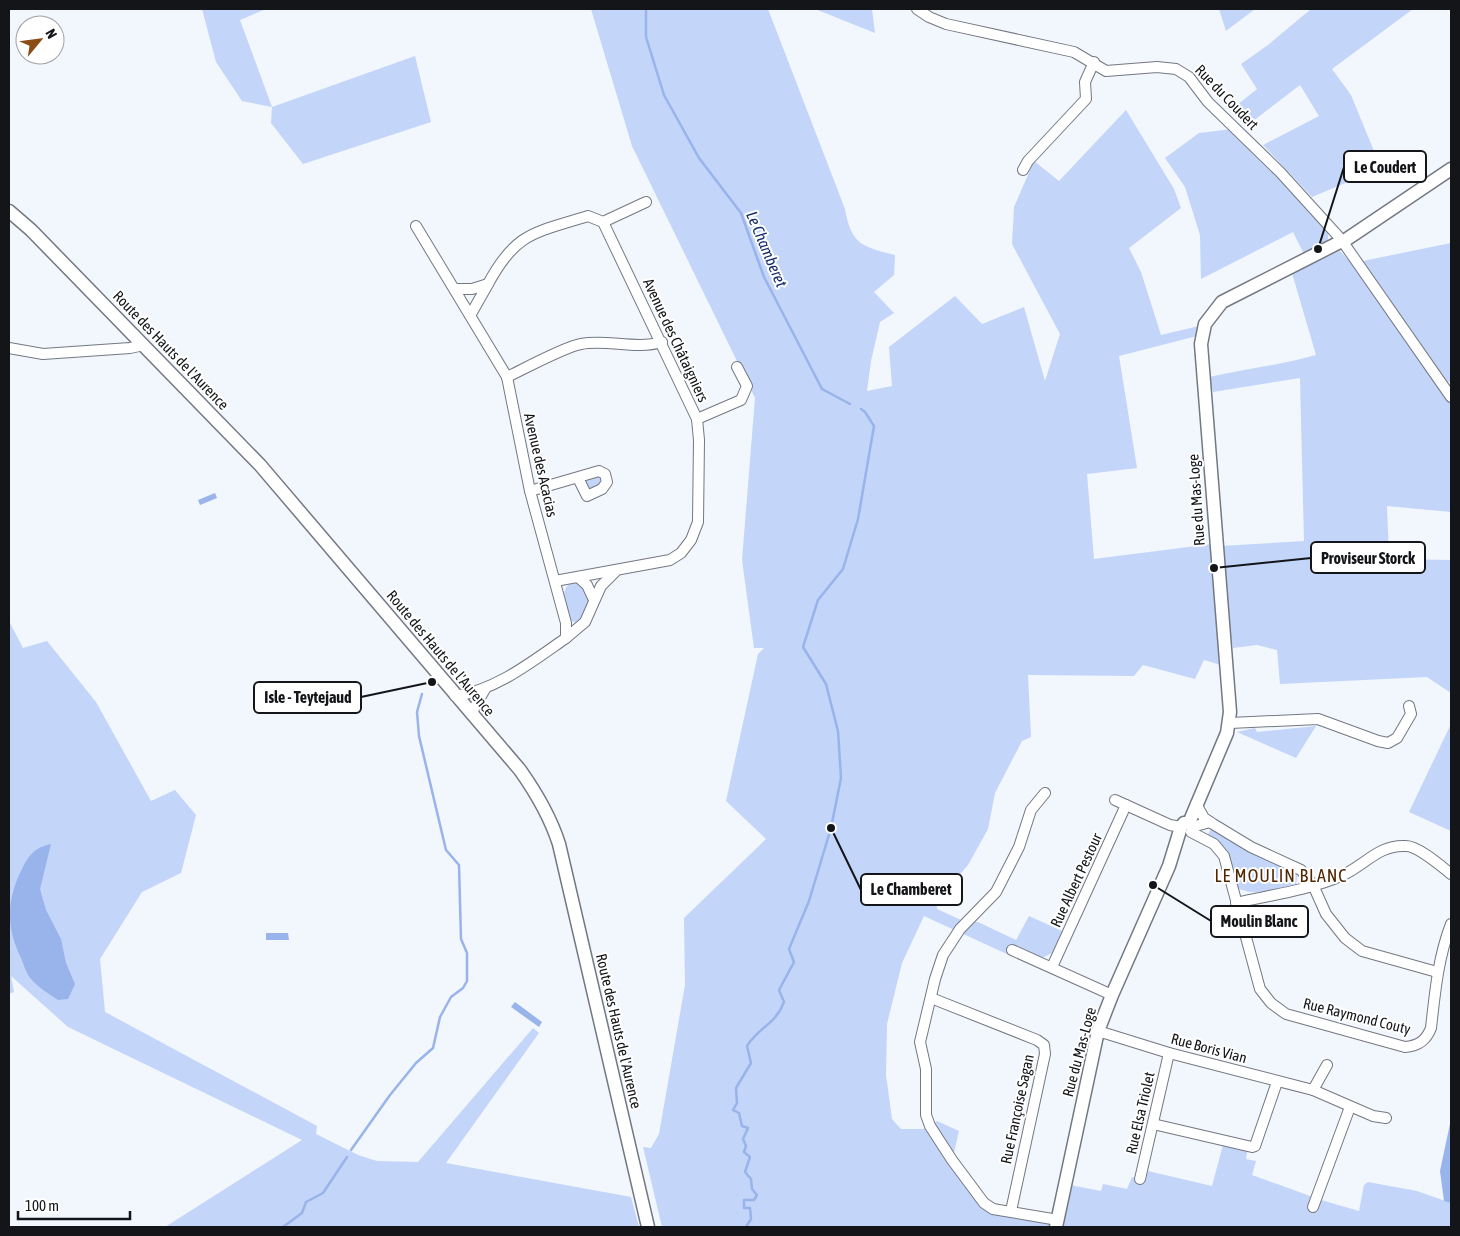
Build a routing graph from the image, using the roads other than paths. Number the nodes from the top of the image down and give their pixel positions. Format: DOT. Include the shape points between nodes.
graph roads {
  1 [pos="917,9"];
  2 [pos="1094,62"];
  3 [pos="1451,169"];
  4 [pos="1023,170"];
  5 [pos="646,202"];
  6 [pos="9,211"];
  7 [pos="603,222"];
  8 [pos="416,226"];
  9 [pos="1342,241"];
  10 [pos="488,284"];
  11 [pos="455,290"];
  12 [pos="470,314"];
  13 [pos="662,342"];
  14 [pos="144,345"];
  15 [pos="9,348"];
  16 [pos="737,367"];
  17 [pos="507,377"];
  18 [pos="1451,397"];
  19 [pos="697,419"];
  20 [pos="578,478"];
  21 [pos="530,491"];
  22 [pos="616,571"];
  23 [pos="579,578"];
  24 [pos="555,581"];
  25 [pos="594,600"];
  26 [pos="566,638"];
  27 [pos="486,689"];
  28 [pos="456,696"];
  29 [pos="1409,706"];
  30 [pos="471,714"];
  31 [pos="1230,723"];
  32 [pos="1045,793"];
  33 [pos="1114,800"];
  34 [pos="1196,804"];
  35 [pos="1126,805"];
  36 [pos="1210,822"];
  37 [pos="1187,829"];
  38 [pos="1451,874"];
  39 [pos="1312,885"];
  40 [pos="1236,903"];
  41 [pos="1451,924"];
  42 [pos="1012,950"];
  43 [pos="1052,968"];
  44 [pos="1437,972"];
  45 [pos="1112,995"];
  46 [pos="931,998"];
  47 [pos="1098,1031"];
  48 [pos="1170,1053"];
  49 [pos="1327,1064"];
  50 [pos="1277,1082"];
  51 [pos="1313,1090"];
  52 [pos="1350,1106"];
  53 [pos="1386,1118"];
  54 [pos="1153,1124"];
  55 [pos="1140,1179"];
  56 [pos="1313,1207"];
  57 [pos="1010,1211"];
  58 [pos="1057,1224"];
  59 [pos="648,1227"];
  1 -- 2 [label="street, Rue du Coudert" via="946,24 1074,52"];
  2 -- 4 [label="street" via="1085,82 1086,99"];
  2 -- 9 [label="street, Rue du Coudert" via="1106,71 1157,67 1185,73 1208,102 1280,172"];
  3 -- 9 [label="main road, Rue du Mas-Loge"];
  5 -- 7 [label="street"];
  6 -- 14 [label="main road, Route des Hauts de l'Aurence" via="32,230"];
  7 -- 10 [label="street" via="588,216 524,238 499,264"];
  7 -- 13 [label="street, Avenue des Châtaigniers"];
  8 -- 11 [label="street, Avenue des Acacias"];
  9 -- 18 [label="street, Rue du Coudert"];
  9 -- 31 [label="main road, Rue du Mas-Loge" via="1222,302 1205,324 1201,344"];
  10 -- 11 [label="street"];
  10 -- 12 [label="street"];
  11 -- 12 [label="street, Avenue des Acacias"];
  12 -- 17 [label="street, Avenue des Acacias"];
  13 -- 17 [label="street" via="648,346 580,344"];
  13 -- 19 [label="street, Avenue des Châtaigniers"];
  14 -- 15 [label="street" via="43,354"];
  14 -- 28 [label="main road, Route des Hauts de l'Aurence" via="260,465"];
  16 -- 19 [label="street" via="747,386 741,400"];
  17 -- 21 [label="street, Avenue des Acacias"];
  19 -- 22 [label="street, Avenue des Châtaigniers" via="698,522 691,540 681,553 670,560"];
  20 -- 21 [label="street"];
  21 -- 24 [label="street, Avenue des Acacias"];
  22 -- 23 [label="street, Avenue des Châtaigniers"];
  22 -- 25 [label="street" via="601,586"];
  23 -- 24 [label="street, Avenue des Châtaigniers"];
  23 -- 25 [label="street" via="587,585"];
  24 -- 26 [label="street, Avenue des Acacias" via="566,623"];
  25 -- 26 [label="street" via="585,622"];
  26 -- 27 [label="street"];
  27 -- 28 [label="street"];
  27 -- 30 [label="street"];
  28 -- 30 [label="main road, Route des Hauts de l'Aurence"];
  29 -- 31 [label="street" via="1411,714 1397,738 1388,743 1318,719"];
  30 -- 59 [label="main road, Route des Hauts de l'Aurence" via="520,770 553,825"];
  31 -- 34 [label="main road, Rue du Mas-Loge"];
  32 -- 46 [label="street" via="1031,810 1019,847 996,892 960,929 943,955"];
  33 -- 35 [label="street"];
  34 -- 36 [label="street"];
  34 -- 37 [label="main road, Rue du Mas-Loge"];
  35 -- 37 [label="street" via="1170,825"];
  35 -- 43 [label="street, Rue Albert Pestour"];
  36 -- 37 [label="street"];
  36 -- 39 [label="street" via="1251,847 1302,870"];
  37 -- 40 [label="street, Rue Raymond Couty" via="1214,844 1224,856"];
  37 -- 45 [label="main road, Rue du Mas-Loge"];
  38 -- 39 [label="street" via="1409,846 1389,846 1342,876"];
  39 -- 40 [label="street"];
  39 -- 44 [label="street" via="1326,914 1345,938 1362,951"];
  40 -- 44 [label="street, Rue Raymond Couty" via="1260,989 1286,1014 1405,1047 1415,1046 1423,1041 1431,1028"];
  41 -- 44 [label="street, Rue Raymond Couty"];
  42 -- 43 [label="street"];
  43 -- 45 [label="street"];
  45 -- 47 [label="main road, Rue du Mas-Loge"];
  46 -- 57 [label="street" via="920,1042 926,1069 926,1115 930,1126 984,1203 993,1209"];
  46 -- 57 [label="street, Rue Françoise Sagan" via="1044,1045 1045,1054"];
  47 -- 48 [label="street, Rue Boris Vian"];
  47 -- 58 [label="main road, Rue du Mas-Loge"];
  48 -- 50 [label="street, Rue Boris Vian"];
  48 -- 54 [label="street, Rue Elsa Triolet"];
  49 -- 51 [label="street"];
  50 -- 51 [label="street, Rue Boris Vian"];
  50 -- 54 [label="street" via="1256,1146"];
  51 -- 52 [label="street, Rue Boris Vian"];
  52 -- 53 [label="street, Rue Boris Vian"];
  52 -- 56 [label="street"];
  54 -- 55 [label="street, Rue Elsa Triolet"];
  57 -- 58 [label="street"];
}
